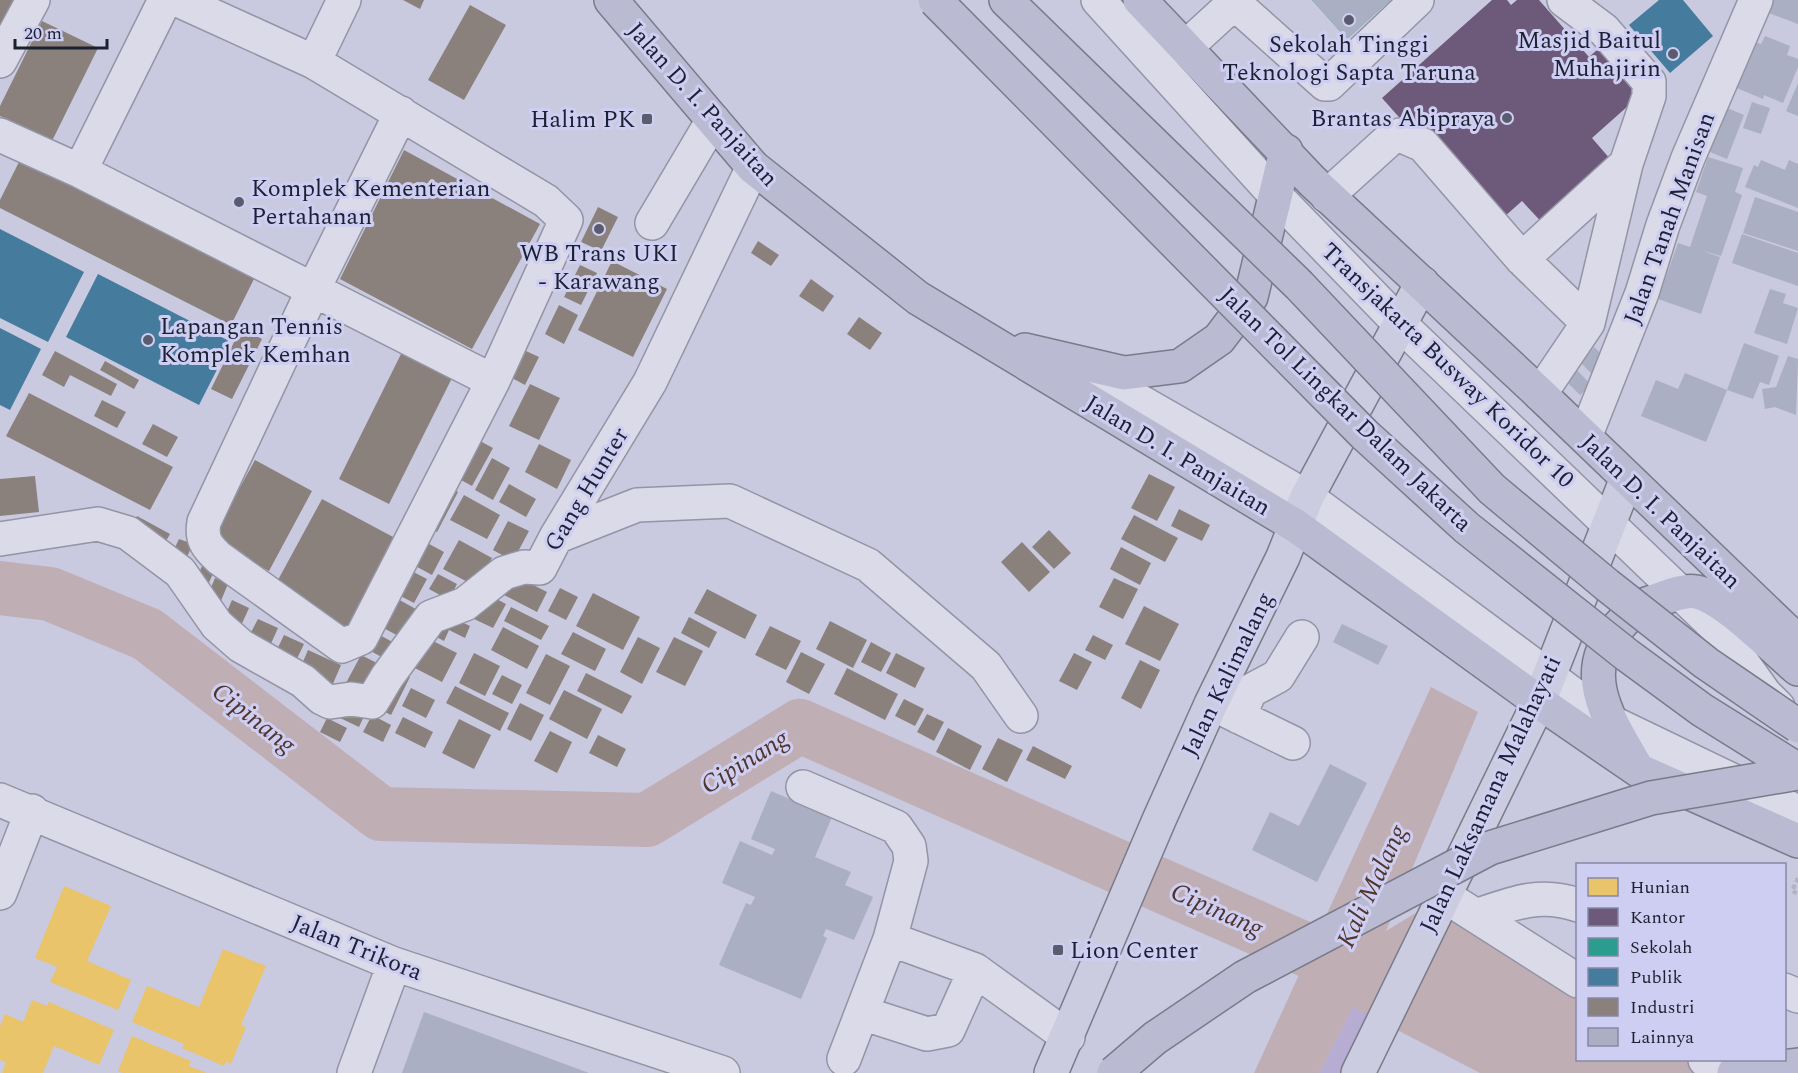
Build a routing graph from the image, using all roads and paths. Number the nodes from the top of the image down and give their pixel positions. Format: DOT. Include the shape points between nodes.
graph roads {
  1 [pos="33,0"];
  2 [pos="165,0"];
  3 [pos="178,0"];
  4 [pos="344,0"];
  5 [pos="611,0"];
  6 [pos="935,0"];
  7 [pos="1006,0"];
  8 [pos="1030,0"];
  9 [pos="1098,0"];
  10 [pos="1140,0"];
  11 [pos="1417,0"];
  12 [pos="1564,0"];
  13 [pos="1756,0"];
  14 [pos="1232,2"];
  15 [pos="1186,47"];
  16 [pos="0,61"];
  17 [pos="314,62"];
  18 [pos="401,113"];
  19 [pos="1125,116"];
  20 [pos="712,120"];
  21 [pos="0,135"];
  22 [pos="1286,151"];
  23 [pos="1626,164"];
  24 [pos="753,167"];
  25 [pos="80,171"];
  26 [pos="1275,195"];
  27 [pos="1328,196"];
  28 [pos="652,223"];
  29 [pos="1522,259"];
  30 [pos="1422,283"];
  31 [pos="313,290"];
  32 [pos="1400,324"];
  33 [pos="1588,324"];
  34 [pos="991,341"];
  35 [pos="493,381"];
  36 [pos="1540,394"];
  37 [pos="1585,437"];
  38 [pos="1627,478"];
  39 [pos="1302,511"];
  40 [pos="1608,520"];
  41 [pos="556,537"];
  42 [pos="0,539"];
  43 [pos="1680,594"];
  44 [pos="1302,637"];
  45 [pos="1798,642"];
  46 [pos="1798,669"];
  47 [pos="1544,688"];
  48 [pos="1225,710"];
  49 [pos="1021,716"];
  50 [pos="1609,721"];
  51 [pos="1798,727"];
  52 [pos="1293,743"];
  53 [pos="1638,770"];
  54 [pos="1798,772"];
  55 [pos="803,787"];
  56 [pos="0,800"];
  57 [pos="32,812"];
  58 [pos="1798,812"];
  59 [pos="1798,841"];
  60 [pos="1798,878"];
  61 [pos="0,893"];
  62 [pos="1798,894"];
  63 [pos="1442,898"];
  64 [pos="1576,904"];
  65 [pos="1479,915"];
  66 [pos="890,939"];
  67 [pos="394,964"];
  68 [pos="975,970"];
  69 [pos="1576,980"];
  70 [pos="862,1013"];
  71 [pos="1068,1036"];
  72 [pos="844,1059"];
  73 [pos="1370,1061"];
  74 [pos="1709,1061"];
  75 [pos="1798,1065"];
  76 [pos="354,1073"];
  77 [pos="723,1073"];
  78 [pos="1051,1073"];
  79 [pos="1114,1073"];
  80 [pos="1732,1073"];
  1 -- 16 [label="street"];
  2 -- 25 [label="street"];
  3 -- 17 [label="street"];
  4 -- 17 [label="street"];
  5 -- 20 [label="highway, Jalan D. I. Panjaitan"];
  6 -- 54 [label="highway, Jalan Tol Lingkar Dalam Jakarta, bridge" via="1364,434 1467,528 1636,662"];
  7 -- 19 [label="highway"];
  8 -- 19 [label="highway"];
  9 -- 26 [label="street, Transjakarta Busway Koridor 10"];
  10 -- 15 [label="highway, Jalan D. I. Panjaitan"];
  11 -- 14 [label="street" via="1325,84"];
  12 -- 23 [label="street" via="1604,30 1649,82 1649,96"];
  13 -- 37 [label="street, Jalan Tanah Manisan" via="1688,158 1642,293"];
  14 -- 15 [label="street"];
  15 -- 22 [label="highway, Jalan D. I. Panjaitan"];
  17 -- 18 [label="street"];
  18 -- 31 [label="street"];
  18 -- 35 [label="street" via="546,201 566,220"];
  19 -- 51 [label="highway, Jalan Tol Lingkar Dalam Jakarta, bridge" via="1299,285 1492,489 1706,663"];
  20 -- 24 [label="highway, Jalan D. I. Panjaitan"];
  20 -- 28 [label="street"];
  21 -- 25 [label="street"];
  22 -- 26 [label="highway"];
  22 -- 27 [label="highway, Jalan D. I. Panjaitan"];
  23 -- 29 [label="street"];
  23 -- 33 [label="street"];
  24 -- 34 [label="highway, Jalan D. I. Panjaitan" via="918,298"];
  24 -- 41 [label="street, Gang Hunter" via="650,382"];
  25 -- 31 [label="street"];
  26 -- 32 [label="street, Transjakarta Busway Koridor 10"];
  26 -- 34 [label="highway" via="1251,297 1219,339 1180,366 1124,374"];
  27 -- 29 [label="street" via="1391,138 1400,135 1423,145"];
  27 -- 30 [label="highway, Jalan D. I. Panjaitan"];
  29 -- 33 [label="street"];
  30 -- 32 [label="main road, Jalan Kalimalang"];
  30 -- 36 [label="highway, Jalan D. I. Panjaitan"];
  31 -- 35 [label="street"];
  31 -- 35 [label="street" via="204,522 202,534 219,558 342,646 360,638"];
  32 -- 39 [label="main road, Jalan Kalimalang"];
  32 -- 40 [label="street, Transjakarta Busway Koridor 10"];
  33 -- 36 [label="street"];
  34 -- 39 [label="highway, Jalan D. I. Panjaitan"];
  36 -- 37 [label="highway, Jalan D. I. Panjaitan"];
  37 -- 38 [label="highway, Jalan D. I. Panjaitan"];
  38 -- 40 [label="main road, Jalan Laksamana Malahayati"];
  38 -- 45 [label="highway, Jalan D. I. Panjaitan"];
  39 -- 47 [label="highway, Jalan D. I. Panjaitan"];
  39 -- 48 [label="main road, Jalan Kalimalang"];
  40 -- 43 [label="street, Transjakarta Busway Koridor 10"];
  40 -- 47 [label="main road, Jalan Laksamana Malahayati"];
  41 -- 42 [label="street, Gang Hunter" via="540,568 524,567 504,573 465,604 431,617 375,700 369,703 351,699 330,702 303,681 241,646 217,625 180,572 128,533 98,524"];
  41 -- 49 [label="street" via="637,505 730,501 868,565 986,666"];
  43 -- 46 [label="highway" via="1695,591 1717,599"];
  43 -- 50 [label="highway" via="1640,606 1607,639 1597,671"];
  43 -- 51 [label="street, Transjakarta Busway Koridor 10" via="1720,631 1765,694"];
  44 -- 48 [label="street" via="1278,676"];
  47 -- 50 [label="street"];
  47 -- 53 [label="highway, Jalan D. I. Panjaitan"];
  47 -- 63 [label="main road, Jalan Laksamana Malahayati"];
  48 -- 52 [label="street"];
  48 -- 71 [label="main road, Jalan Kalimalang" via="1159,819"];
  50 -- 53 [label="highway"];
  50 -- 58 [label="street"];
  53 -- 59 [label="highway, Jalan D. I. Panjaitan"];
  54 -- 79 [label="highway, bridge" via="1651,798 1490,848 1245,977 1155,1038"];
  55 -- 66 [label="street" via="896,827 909,846 911,861"];
  56 -- 57 [label="street, Jalan Trikora"];
  57 -- 61 [label="street"];
  57 -- 67 [label="street, Jalan Trikora"];
  60 -- 62 [label="path" via="1792,891"];
  63 -- 65 [label="street"];
  63 -- 73 [label="main road, Jalan Laksamana Malahayati"];
  64 -- 65 [label="street" via="1524,899"];
  65 -- 69 [label="street"];
  66 -- 68 [label="street"];
  66 -- 70 [label="street"];
  67 -- 76 [label="street"];
  67 -- 77 [label="street, Jalan Trikora"];
  68 -- 70 [label="street" via="948,1030 927,1034"];
  68 -- 71 [label="street"];
  70 -- 72 [label="street"];
  71 -- 78 [label="main road, Jalan Kalimalang"];
  74 -- 80 [label="street"];
  75 -- 80 [label="highway"];
}
